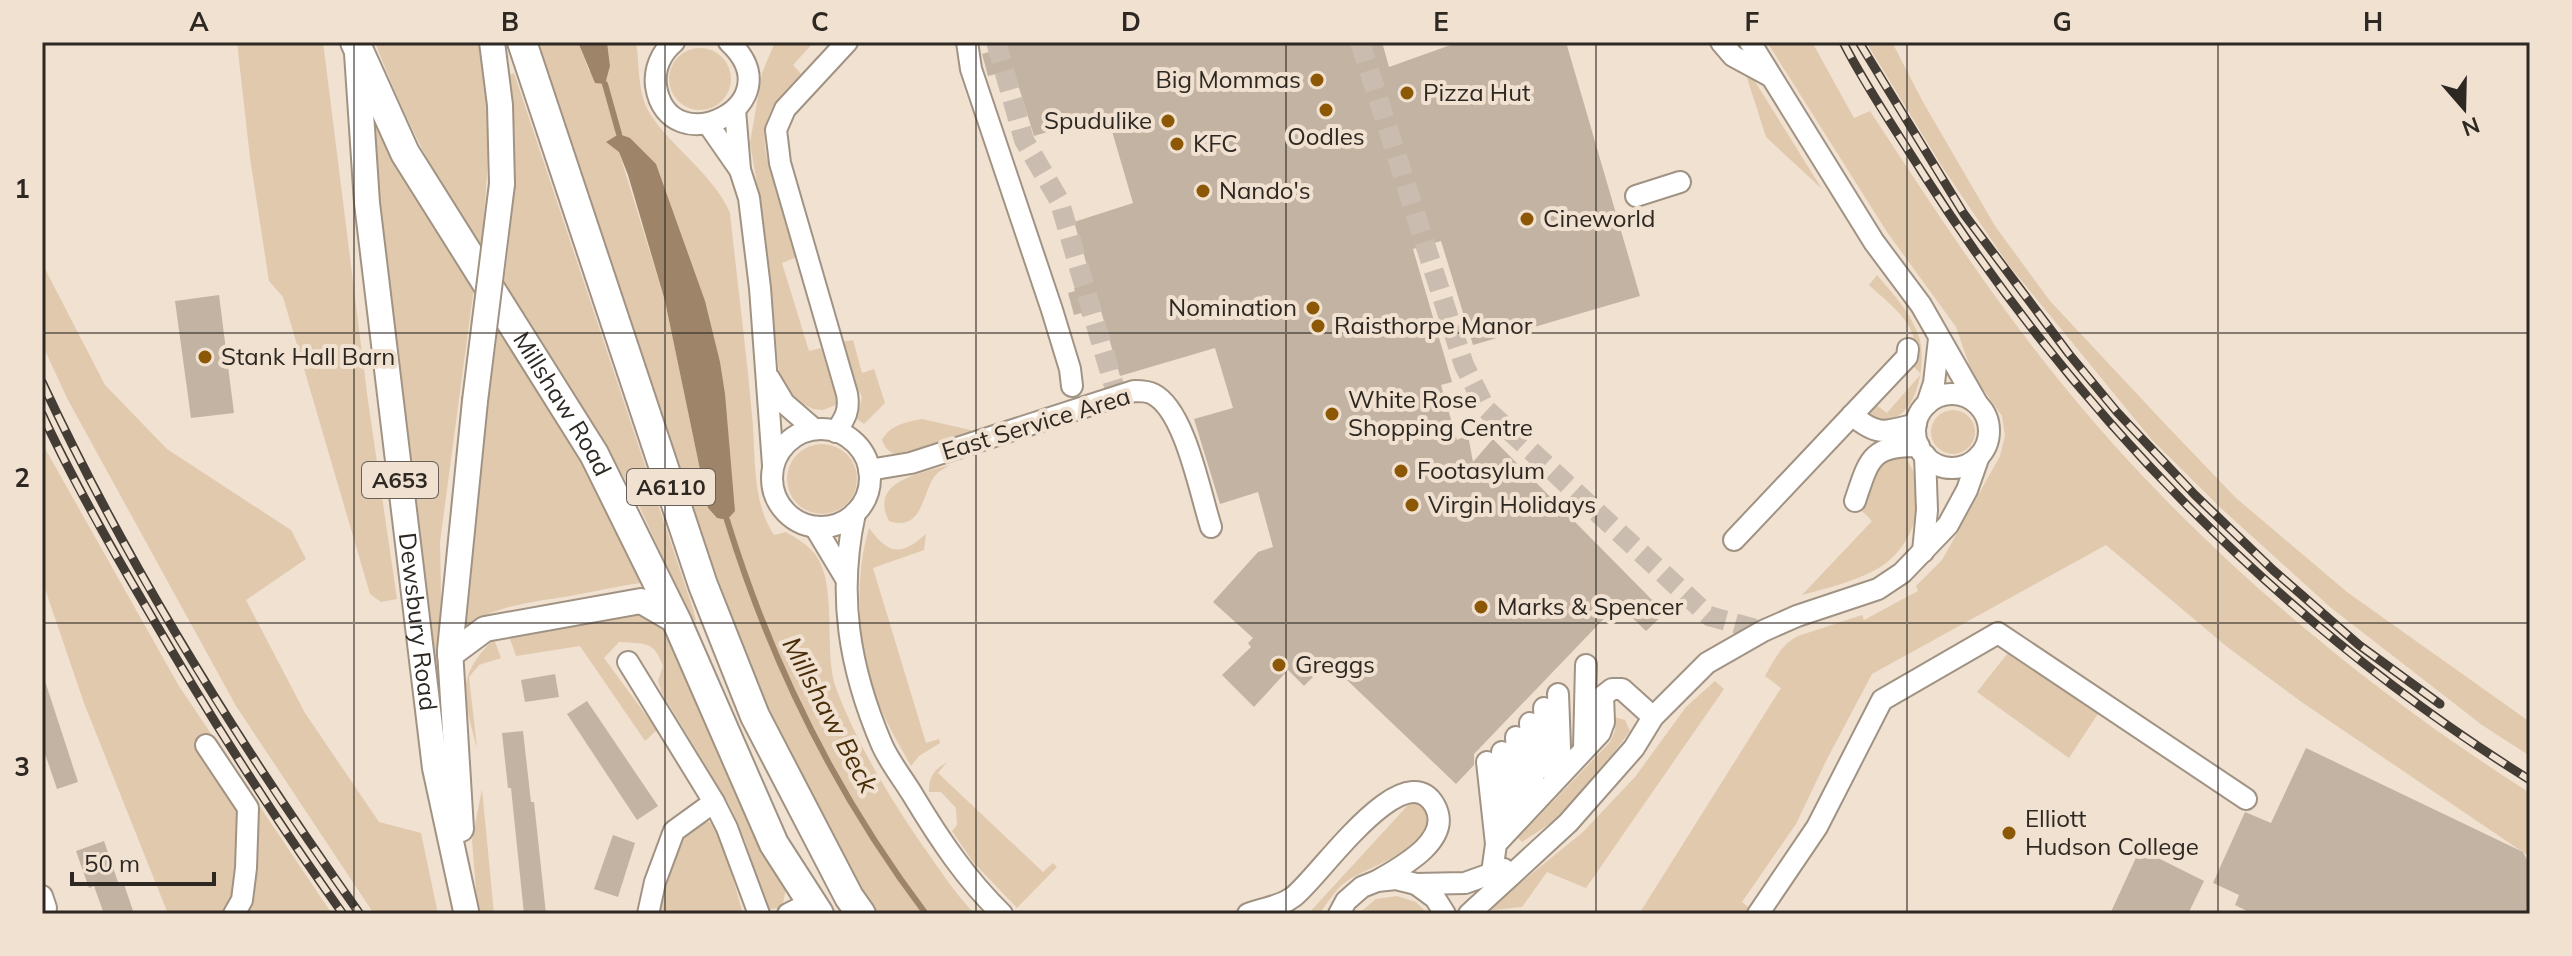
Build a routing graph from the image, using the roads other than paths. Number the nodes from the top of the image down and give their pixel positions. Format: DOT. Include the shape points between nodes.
graph roads {
  1 [pos="492,42"];
  2 [pos="522,42"];
  3 [pos="729,42"];
  4 [pos="847,42"];
  5 [pos="967,42"];
  6 [pos="1721,42"];
  7 [pos="1750,42"];
  8 [pos="356,44"];
  9 [pos="665,46"];
  10 [pos="1772,77"];
  11 [pos="735,110"];
  12 [pos="708,124"];
  13 [pos="740,170"];
  14 [pos="1680,182"];
  15 [pos="1636,196"];
  16 [pos="1939,339"];
  17 [pos="1908,349"];
  18 [pos="765,371"];
  19 [pos="1072,386"];
  20 [pos="1977,403"];
  21 [pos="1927,404"];
  22 [pos="1852,415"];
  23 [pos="1916,424"];
  24 [pos="814,429"];
  25 [pos="836,432"];
  26 [pos="1922,451"];
  27 [pos="1979,456"];
  28 [pos="773,465"];
  29 [pos="869,470"];
  30 [pos="1855,501"];
  31 [pos="855,513"];
  32 [pos="815,527"];
  33 [pos="1211,527"];
  34 [pos="1734,540"];
  35 [pos="1923,552"];
  36 [pos="845,577"];
  37 [pos="677,622"];
  38 [pos="726,643"];
  39 [pos="450,655"];
  40 [pos="692,656"];
  41 [pos="628,662"];
  42 [pos="1537,715"];
  43 [pos="1653,717"];
  44 [pos="206,745"];
  45 [pos="1560,775"];
  46 [pos="2246,799"];
  47 [pos="714,802"];
  48 [pos="1507,831"];
  49 [pos="1526,862"];
  50 [pos="1492,873"];
  51 [pos="1377,881"];
  52 [pos="1416,884"];
  53 [pos="42,896"];
  54 [pos="806,910"];
  55 [pos="466,912"];
  56 [pos="45,914"];
  57 [pos="234,914"];
  58 [pos="648,914"];
  59 [pos="759,914"];
  60 [pos="861,914"];
  61 [pos="1002,914"];
  62 [pos="1248,914"];
  63 [pos="1339,914"];
  64 [pos="1445,914"];
  65 [pos="1469,914"];
  66 [pos="1758,914"];
  1 -- 39 [label="main road, Dewsbury Road / A653, bridge" via="502,184"];
  2 -- 38 [label="highway, A6110"];
  3 -- 11 [label="street" via="740,54 748,82"];
  4 -- 25 [label="street" via="785,109 776,130 780,163 847,394 846,418"];
  5 -- 19 [label="street" via="971,69 1052,310"];
  6 -- 10 [label="street" via="1733,56"];
  7 -- 10 [label="street"];
  8 -- 37 [label="highway, Millshaw Road / A6110" via="405,153 594,454"];
  8 -- 55 [label="main road, Dewsbury Road / A653" via="367,203 435,768"];
  9 -- 12 [label="street" via="656,76 662,102 688,123"];
  10 -- 16 [label="street"];
  11 -- 12 [label="street"];
  11 -- 13 [label="street"];
  12 -- 13 [label="street"];
  13 -- 18 [label="street" via="754,229"];
  14 -- 15 [label="street"];
  16 -- 20 [label="street"];
  16 -- 21 [label="street"];
  17 -- 22 [label="street" via="1907,357"];
  18 -- 24 [label="street" via="784,403"];
  18 -- 28 [label="street"];
  20 -- 21 [label="street" via="1947,395"];
  20 -- 27 [label="street" via="1989,429"];
  21 -- 23 [label="street"];
  22 -- 23 [label="street" via="1870,430"];
  22 -- 34 [label="street"];
  23 -- 26 [label="street"];
  24 -- 25 [label="street"];
  24 -- 28 [label="street" via="789,441"];
  25 -- 29 [label="street" via="858,446"];
  26 -- 27 [label="street" via="1952,468"];
  26 -- 30 [label="street" via="1888,448 1876,454"];
  26 -- 35 [label="street" via="1927,495"];
  27 -- 35 [label="street" via="1948,525"];
  28 -- 32 [label="street" via="776,498 785,512"];
  29 -- 31 [label="street" via="867,494"];
  29 -- 33 [label="street, East Service Area" via="911,463 1143,392 1168,407 1180,429"];
  31 -- 32 [label="street" via="833,526"];
  31 -- 36 [label="street"];
  32 -- 36 [label="street"];
  35 -- 43 [label="street" via="1878,589 1774,626 1707,663"];
  36 -- 61 [label="street" via="855,669 883,748 964,874"];
  37 -- 39 [label="main road" via="641,601 485,629"];
  37 -- 40 [label="highway, Millshaw Road / A6110"];
  38 -- 40 [label="highway"];
  38 -- 60 [label="highway, A6110" via="755,716"];
  39 -- 55 [label="main road, Dewsbury Road / A653"];
  40 -- 54 [label="highway, Millshaw Road / A6110"];
  41 -- 47 [label="street"];
  42 -- 45 [label="street"];
  42 -- 45 [label="street"];
  42 -- 45 [label="street"];
  42 -- 48 [label="street"];
  42 -- 48 [label="street"];
  43 -- 45 [label="street" via="1622,689 1612,689 1603,696 1600,733"];
  43 -- 49 [label="street" via="1634,748"];
  44 -- 57 [label="street" via="248,808 242,900"];
  45 -- 48 [label="street"];
  46 -- 66 [label="street" via="1998,633 1882,700 1817,827"];
  47 -- 58 [label="street" via="674,831"];
  47 -- 59 [label="street"];
  48 -- 50 [label="street"];
  49 -- 50 [label="street"];
  49 -- 65 [label="street"];
  50 -- 52 [label="street" via="1465,883"];
  51 -- 52 [label="street"];
  51 -- 62 [label="street" via="1402,866 1438,829 1439,817 1425,794 1400,793 1385,803 1294,897"];
  51 -- 63 [label="street" via="1354,894"];
  52 -- 64 [label="street"];
  53 -- 56 [label="street"];
}
